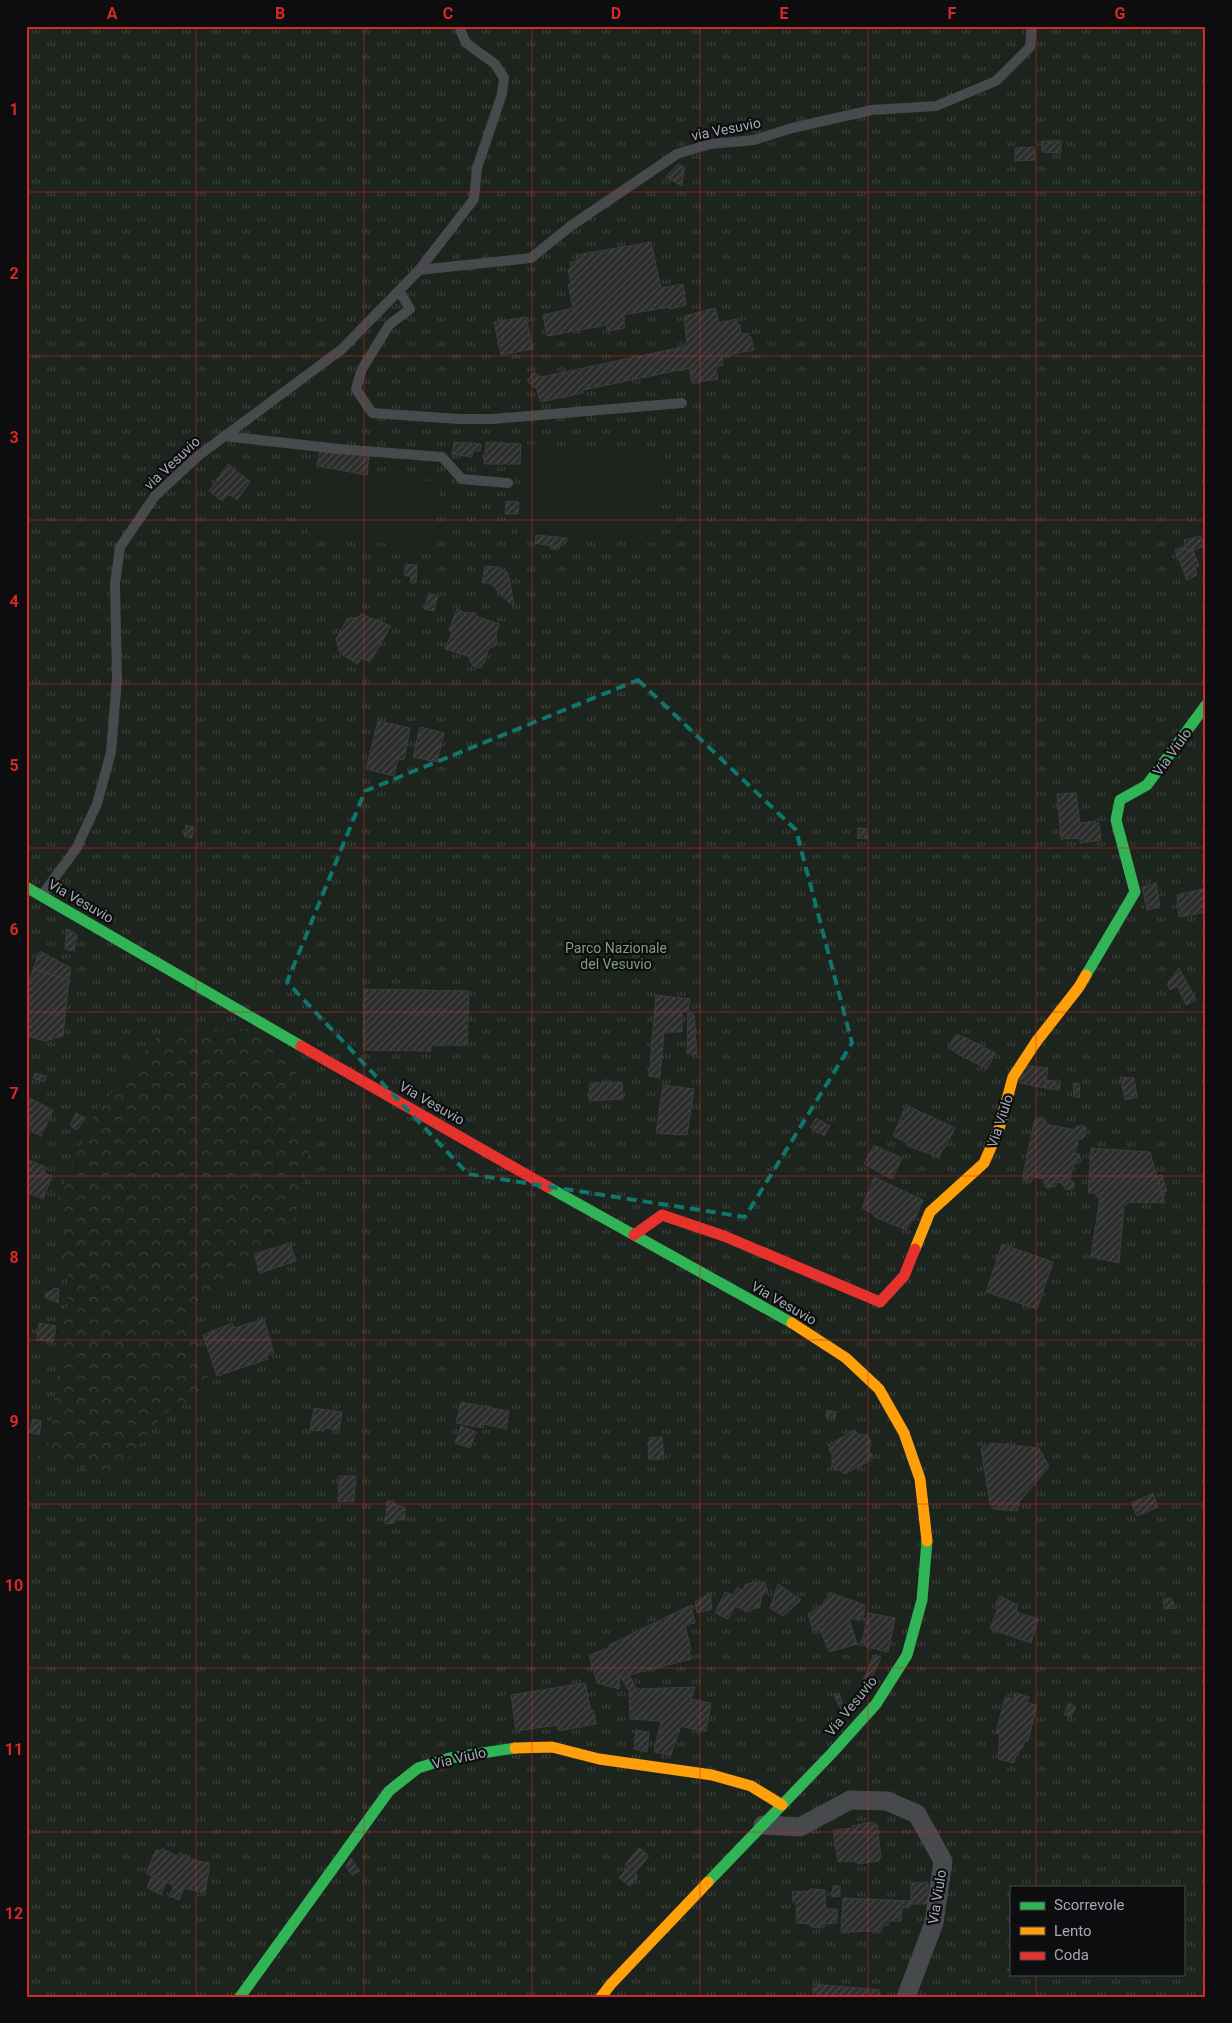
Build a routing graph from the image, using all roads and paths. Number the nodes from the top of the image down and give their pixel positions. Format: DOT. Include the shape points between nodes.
graph roads {
  1 [pos="460,26"];
  2 [pos="1032,26"];
  3 [pos="419,270"];
  4 [pos="399,291"];
  5 [pos="682,403"];
  6 [pos="224,436"];
  7 [pos="508,483"];
  8 [pos="1206,705"];
  9 [pos="26,887"];
  10 [pos="41,896"];
  11 [pos="634,1235"];
  12 [pos="782,1805"];
  13 [pos="763,1825"];
  14 [pos="240,1997"];
  15 [pos="601,1997"];
  16 [pos="906,1997"];
  1 -- 3 [label="lane, via Vesuvio" via="466,43 495,64 504,78 502,94 477,168 474,199"];
  2 -- 3 [label="lane, via Vesuvio" via="1030,47 996,81 936,106 872,110 754,140 710,144 677,154 572,225 531,258"];
  3 -- 4 [label="lane, via Vesuvio"];
  4 -- 5 [label="lane" via="410,309 388,325 362,369 356,389 372,413 492,419"];
  4 -- 6 [label="lane, via Vesuvio" via="342,349"];
  6 -- 7 [label="lane" via="442,457 462,479"];
  6 -- 10 [label="lane, via Vesuvio" via="155,496 120,547 115,584 116,680 111,752 97,804 76,849"];
  8 -- 11 [label="street, Via Viulo" via="1147,785 1120,800 1116,820 1135,892 1079,987 1013,1077 1000,1128 984,1163 930,1212 904,1276 880,1302 724,1236 662,1215"];
  9 -- 10 [label="street, Via Vesuvio"];
  10 -- 11 [label="street, Via Vesuvio"];
  11 -- 12 [label="street, Via Vesuvio" via="796,1325 846,1358 879,1390 904,1433 920,1479 928,1535 922,1600 907,1655 876,1704"];
  12 -- 13 [label="street, Via Vesuvio"];
  12 -- 14 [label="street, Via Viulo" via="751,1786 712,1775 599,1759 552,1747 506,1748 450,1758 418,1768 389,1791"];
  13 -- 15 [label="street, Via Vesuvio"];
  13 -- 16 [label="street, Via Viulo" via="800,1827 850,1800 887,1801 917,1814 942,1860 934,1923"];
}
